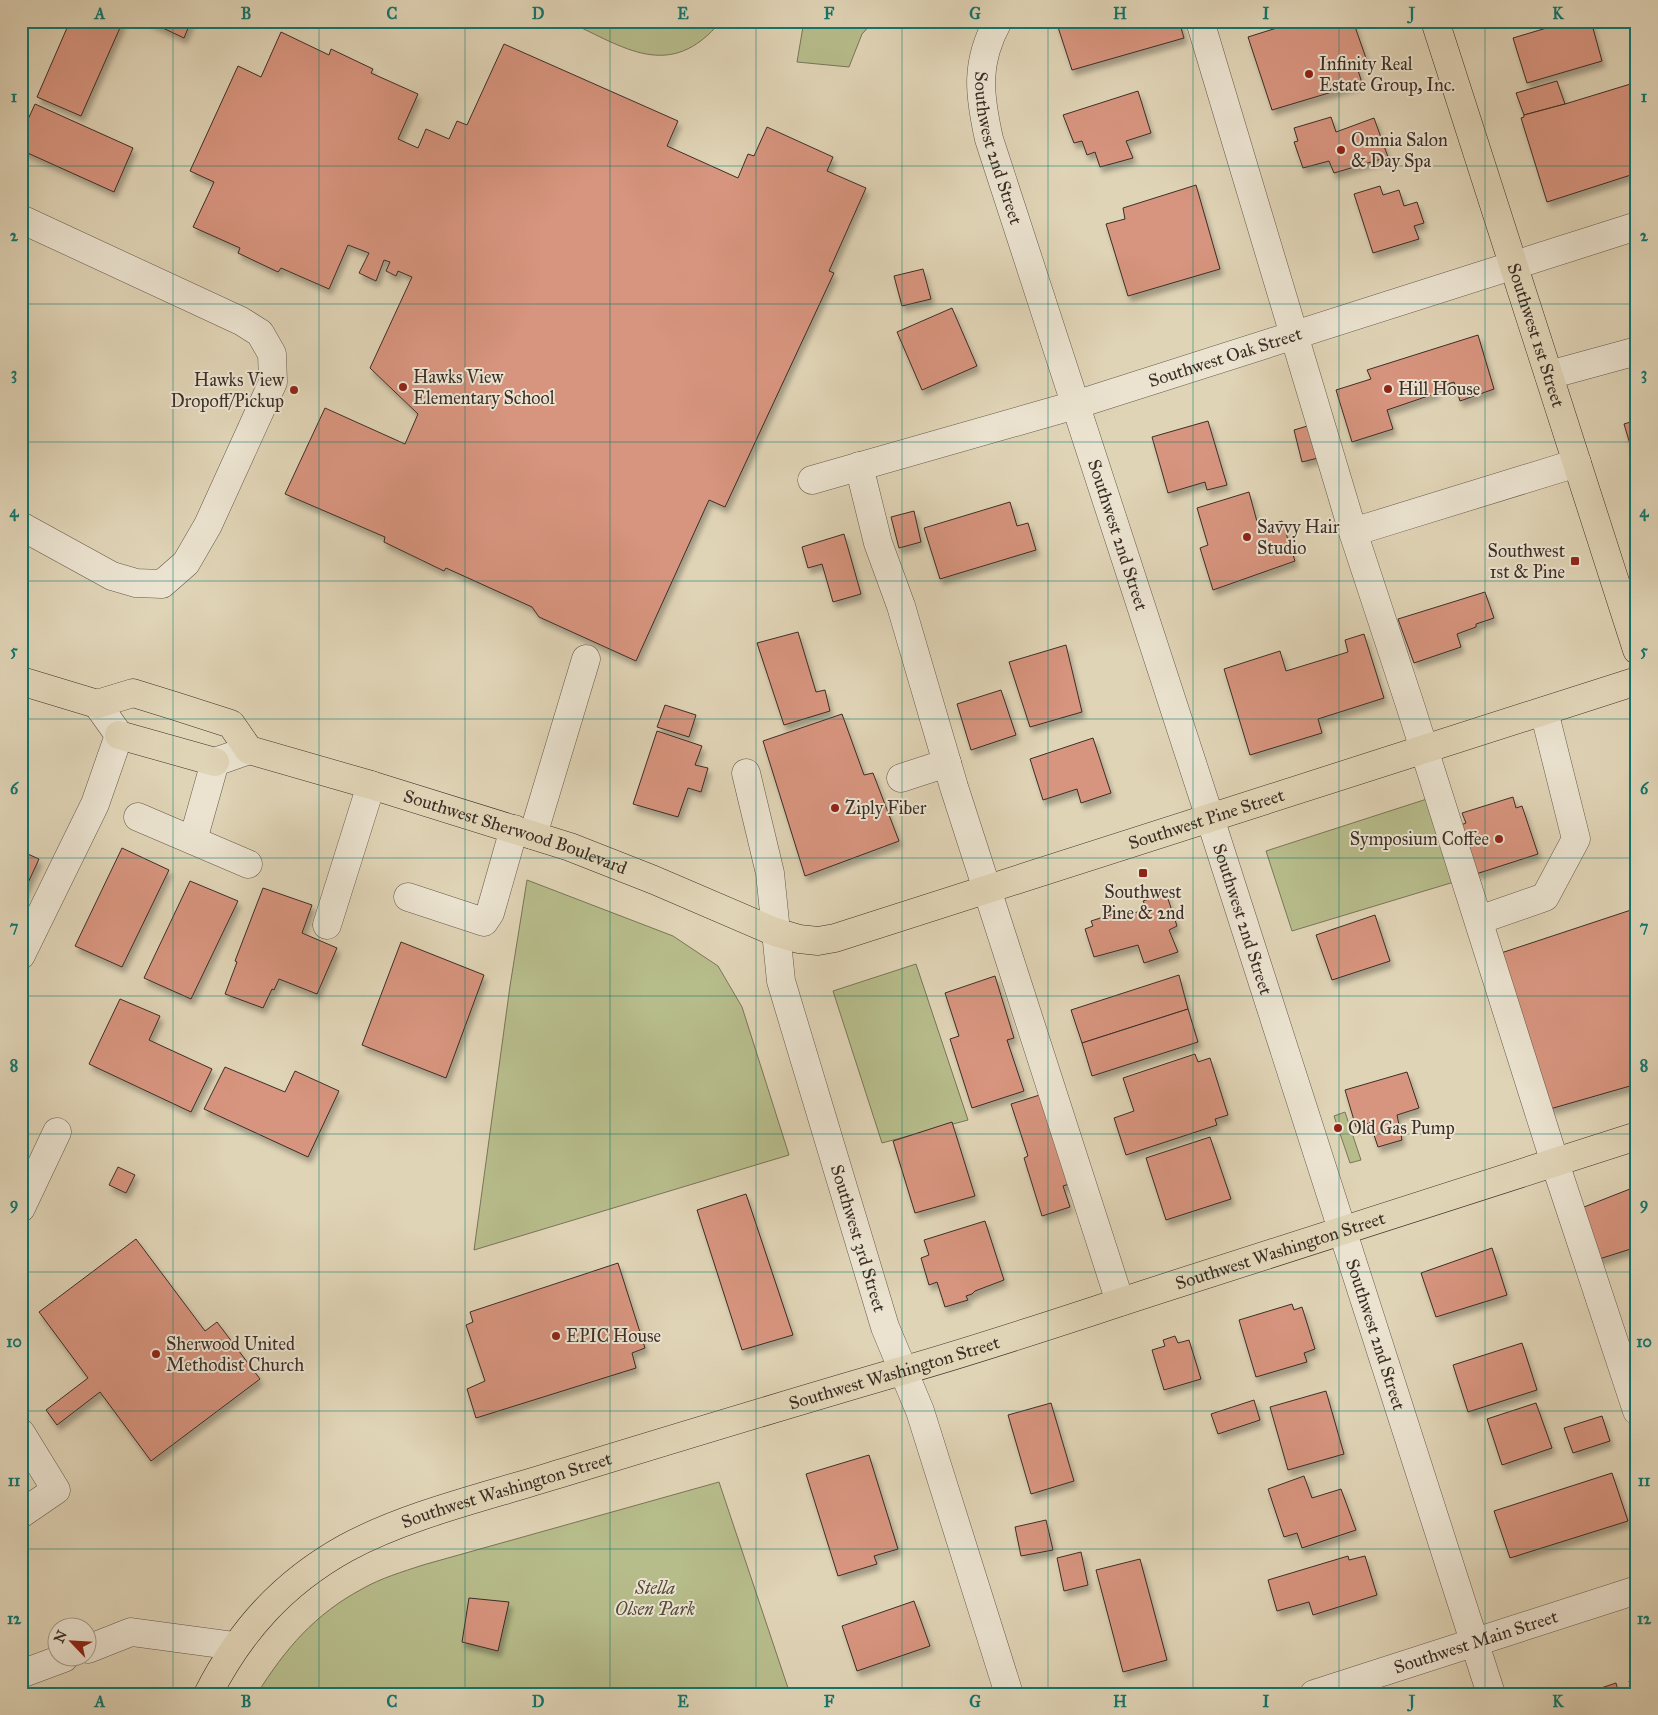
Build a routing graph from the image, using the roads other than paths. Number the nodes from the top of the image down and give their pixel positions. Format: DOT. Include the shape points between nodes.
graph roads {
  1 [pos="1200,21"];
  2 [pos="1435,21"];
  3 [pos="995,26"];
  4 [pos="21,219"];
  5 [pos="1637,226"];
  6 [pos="1514,266"];
  7 [pos="1294,336"];
  8 [pos="1637,351"];
  9 [pos="1549,375"];
  10 [pos="1075,405"];
  11 [pos="1577,463"];
  12 [pos="859,466"];
  13 [pos="812,480"];
  14 [pos="21,526"];
  15 [pos="1353,532"];
  16 [pos="1637,650"];
  17 [pos="586,659"];
  18 [pos="21,681"];
  19 [pos="1637,681"];
  20 [pos="97,704"];
  21 [pos="1544,711"];
  22 [pos="119,735"];
  23 [pos="1424,749"];
  24 [pos="249,750"];
  25 [pos="215,762"];
  26 [pos="947,763"];
  27 [pos="746,773"];
  28 [pos="901,778"];
  29 [pos="371,785"];
  30 [pos="138,817"];
  31 [pos="1210,818"];
  32 [pos="523,832"];
  33 [pos="193,840"];
  34 [pos="248,864"];
  35 [pos="987,890"];
  36 [pos="408,897"];
  37 [pos="1478,920"];
  38 [pos="327,925"];
  39 [pos="775,932"];
  40 [pos="21,955"];
  41 [pos="56,1132"];
  42 [pos="1637,1136"];
  43 [pos="1555,1163"];
  44 [pos="21,1208"];
  45 [pos="1342,1231"];
  46 [pos="1120,1302"];
  47 [pos="903,1370"];
  48 [pos="1637,1411"];
  49 [pos="21,1433"];
  50 [pos="21,1514"];
  51 [pos="1637,1590"];
  52 [pos="1475,1642"];
  53 [pos="98,1644"];
  54 [pos="236,1646"];
  55 [pos="48,1664"];
  56 [pos="21,1674"];
  57 [pos="208,1694"];
  58 [pos="1009,1694"];
  59 [pos="1314,1694"];
  60 [pos="1491,1694"];
  1 -- 7 [label="street"];
  2 -- 6 [label="main road, Southwest 1st Street"];
  3 -- 10 [label="street, Southwest 2nd Street" via="981,66 981,102 989,139"];
  4 -- 14 [label="street" via="241,321 260,333 272,354 273,382 208,525 186,562 162,584 136,583 112,576"];
  5 -- 6 [label="street, Southwest Oak Street"];
  6 -- 7 [label="street, Southwest Oak Street"];
  6 -- 9 [label="main road, Southwest 1st Street"];
  7 -- 10 [label="street, Southwest Oak Street"];
  7 -- 15 [label="street"];
  8 -- 9 [label="street"];
  9 -- 11 [label="main road, Southwest 1st Street"];
  10 -- 12 [label="street, Southwest Oak Street"];
  10 -- 31 [label="street, Southwest 2nd Street"];
  11 -- 15 [label="street"];
  11 -- 16 [label="main road, Southwest 1st Street"];
  12 -- 13 [label="street, Southwest Oak Street"];
  12 -- 26 [label="street" via="878,543 902,606"];
  15 -- 23 [label="street"];
  17 -- 32 [label="street"];
  18 -- 20 [label="main road"];
  19 -- 21 [label="main road, Southwest Pine Street"];
  20 -- 22 [label="street"];
  20 -- 24 [label="main road" via="133,693 231,724"];
  21 -- 23 [label="main road, Southwest Pine Street"];
  21 -- 37 [label="street" via="1576,839 1546,897"];
  22 -- 25 [label="main road"];
  22 -- 40 [label="street" via="95,804"];
  23 -- 31 [label="main road, Southwest Pine Street"];
  23 -- 37 [label="street"];
  24 -- 25 [label="street"];
  24 -- 29 [label="main road, Southwest Sherwood Boulevard"];
  25 -- 33 [label="street"];
  26 -- 28 [label="street"];
  26 -- 35 [label="street"];
  27 -- 39 [label="street, Southwest 3rd Street" via="770,873"];
  29 -- 32 [label="main road, Southwest Sherwood Boulevard"];
  29 -- 38 [label="street"];
  30 -- 33 [label="street"];
  31 -- 35 [label="main road, Southwest Pine Street"];
  31 -- 45 [label="street, Southwest 2nd Street"];
  32 -- 36 [label="street" via="484,922"];
  32 -- 39 [label="main road, Southwest Sherwood Boulevard" via="570,846 646,876"];
  33 -- 34 [label="street"];
  35 -- 39 [label="main road, Southwest Pine Street" via="835,938 799,940"];
  35 -- 46 [label="street"];
  37 -- 43 [label="street"];
  39 -- 47 [label="street, Southwest 3rd Street" via="781,981 885,1327"];
  41 -- 44 [label="street"];
  42 -- 43 [label="main road, Southwest Washington Street"];
  43 -- 45 [label="main road, Southwest Washington Street"];
  43 -- 48 [label="street"];
  45 -- 46 [label="main road, Southwest Washington Street"];
  45 -- 52 [label="street, Southwest 2nd Street"];
  46 -- 47 [label="main road, Southwest Washington Street"];
  47 -- 54 [label="main road, Southwest Washington Street" via="442,1510 369,1536 304,1575 259,1617"];
  47 -- 58 [label="street, Southwest 3rd Street" via="920,1411"];
  49 -- 50 [label="street" via="56,1490"];
  51 -- 52 [label="street, Southwest Main Street"];
  52 -- 59 [label="street, Southwest Main Street"];
  52 -- 60 [label="street, Southwest 2nd Street"];
  53 -- 54 [label="street" via="131,1632"];
  54 -- 57 [label="main road, Southwest Washington Street"];
  55 -- 56 [label="street"];
}
